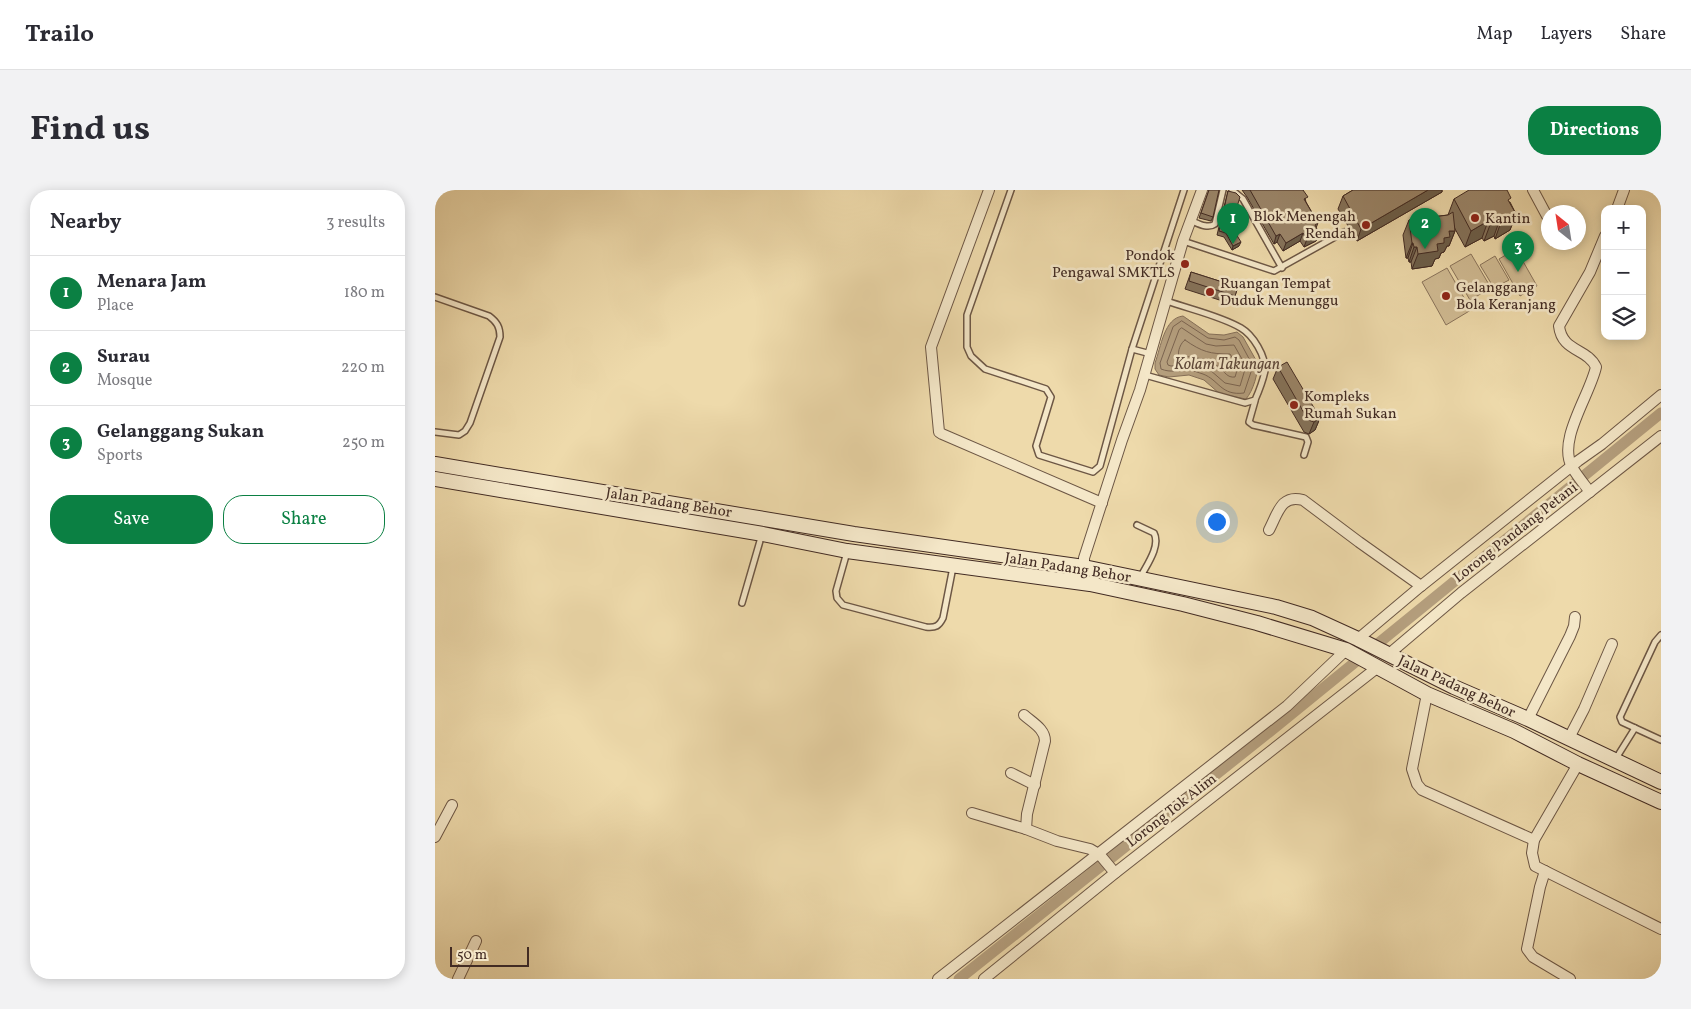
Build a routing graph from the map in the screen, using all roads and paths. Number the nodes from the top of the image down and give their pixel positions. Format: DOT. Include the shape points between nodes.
graph roads {
  1 [pos="989,190"];
  2 [pos="1011,190"];
  3 [pos="1184,190"];
  4 [pos="1202,190"];
  5 [pos="1223,190"];
  6 [pos="1232,190"];
  7 [pos="1533,190"];
  8 [pos="1624,190"];
  9 [pos="1541,205"];
  10 [pos="1618,205"];
  11 [pos="1192,221"];
  12 [pos="1344,232"];
  13 [pos="1183,241"];
  14 [pos="1601,246"];
  15 [pos="1282,268"];
  16 [pos="435,298"];
  17 [pos="1167,301"];
  18 [pos="1132,349"];
  19 [pos="1151,354"];
  20 [pos="1145,375"];
  21 [pos="1661,395"];
  22 [pos="1255,400"];
  23 [pos="435,432"];
  24 [pos="1661,436"];
  25 [pos="1304,455"];
  26 [pos="435,464"];
  27 [pos="1572,468"];
  28 [pos="435,479"];
  29 [pos="1589,491"];
  30 [pos="1102,503"];
  31 [pos="1137,525"];
  32 [pos="1269,530"];
  33 [pos="763,534"];
  34 [pos="847,551"];
  35 [pos="953,567"];
  36 [pos="1084,568"];
  37 [pos="1140,578"];
  38 [pos="1090,584"];
  39 [pos="1421,586"];
  40 [pos="742,604"];
  41 [pos="1575,617"];
  42 [pos="1661,635"];
  43 [pos="1359,639"];
  44 [pos="1612,644"];
  45 [pos="1348,651"];
  46 [pos="1389,654"];
  47 [pos="1378,667"];
  48 [pos="1454,687"];
  49 [pos="1427,694"];
  50 [pos="1447,702"];
  51 [pos="1024,715"];
  52 [pos="1528,719"];
  53 [pos="1635,728"];
  54 [pos="1569,738"];
  55 [pos="1661,740"];
  56 [pos="1615,760"];
  57 [pos="1578,764"];
  58 [pos="1011,774"];
  59 [pos="1661,782"];
  60 [pos="1035,785"];
  61 [pos="1661,802"];
  62 [pos="452,805"];
  63 [pos="972,812"];
  64 [pos="1026,829"];
  65 [pos="435,837"];
  66 [pos="1534,840"];
  67 [pos="1099,854"];
  68 [pos="1113,871"];
  69 [pos="1545,871"];
  70 [pos="1661,929"];
  71 [pos="476,941"];
  72 [pos="1557,976"];
  73 [pos="458,979"];
  74 [pos="938,979"];
  75 [pos="984,979"];
  76 [pos="1571,979"];
  1 -- 30 [label="street" via="931,347 939,432"];
  2 -- 18 [label="lane" via="967,315 967,347 985,370 1049,392 1051,397 1036,446 1039,455 1093,472 1097,470"];
  3 -- 18 [label="lane"];
  4 -- 11 [label="street"];
  5 -- 11 [label="lane" via="1215,224 1207,226"];
  6 -- 15 [label="lane" via="1243,200"];
  7 -- 9 [label="street"];
  8 -- 10 [label="street"];
  11 -- 13 [label="street"];
  12 -- 15 [label="lane"];
  13 -- 15 [label="lane" via="1274,272"];
  13 -- 17 [label="street"];
  14 -- 27 [label="street" via="1559,326 1564,341 1596,367 1571,432 1567,453"];
  16 -- 23 [label="lane" via="489,316 500,328 500,337 470,423 459,435"];
  17 -- 19 [label="street"];
  17 -- 22 [label="lane" via="1242,328 1254,341 1265,369"];
  18 -- 19 [label="lane"];
  19 -- 20 [label="street"];
  20 -- 22 [label="lane" via="1245,403"];
  20 -- 30 [label="street"];
  21 -- 27 [label="street"];
  22 -- 25 [label="lane" via="1249,422 1306,437 1308,442"];
  24 -- 29 [label="street, Lorong Pandang Petani"];
  26 -- 36 [label="main road, Jalan Padang Behor" via="854,534"];
  27 -- 29 [label="street"];
  27 -- 39 [label="street"];
  28 -- 33 [label="main road, Jalan Padang Behor"];
  29 -- 46 [label="street, Lorong Pandang Petani"];
  30 -- 36 [label="street" via="1084,558"];
  31 -- 37 [label="lane" via="1154,533 1157,542"];
  32 -- 39 [label="street" via="1283,502 1294,497 1303,500"];
  33 -- 34 [label="main road, Jalan Padang Behor"];
  33 -- 40 [label="lane"];
  34 -- 35 [label="main road, Jalan Padang Behor"];
  34 -- 35 [label="lane" via="836,591 843,605 927,627 940,625"];
  35 -- 38 [label="main road, Jalan Padang Behor"];
  36 -- 37 [label="main road, Jalan Padang Behor"];
  36 -- 38 [label="main road" via="1085,578"];
  37 -- 43 [label="main road, Jalan Padang Behor" via="1276,607 1312,618"];
  38 -- 45 [label="main road, Jalan Padang Behor" via="1257,622"];
  39 -- 43 [label="street"];
  41 -- 52 [label="street" via="1570,636"];
  42 -- 53 [label="lane" via="1620,717 1622,722"];
  43 -- 46 [label="main road, Jalan Padang Behor"];
  44 -- 54 [label="street"];
  45 -- 47 [label="main road, Jalan Padang Behor"];
  45 -- 67 [label="street" via="1287,706"];
  46 -- 48 [label="main road, Jalan Padang Behor"];
  47 -- 49 [label="main road, Jalan Padang Behor"];
  47 -- 68 [label="street, Lorong Tok Alim"];
  48 -- 50 [label="main road" via="1459,698"];
  48 -- 52 [label="main road, Jalan Padang Behor"];
  49 -- 50 [label="main road, Jalan Padang Behor"];
  49 -- 66 [label="street" via="1412,769 1417,784 1422,790"];
  50 -- 57 [label="main road, Jalan Padang Behor" via="1514,730"];
  51 -- 60 [label="street" via="1045,735"];
  52 -- 54 [label="main road, Jalan Padang Behor"];
  53 -- 55 [label="lane"];
  53 -- 56 [label="lane"];
  54 -- 56 [label="main road, Jalan Padang Behor"];
  56 -- 59 [label="main road, Jalan Padang Behor"];
  57 -- 61 [label="main road, Jalan Padang Behor"];
  57 -- 66 [label="street"];
  58 -- 60 [label="street"];
  60 -- 64 [label="street"];
  62 -- 65 [label="street"];
  63 -- 64 [label="street"];
  64 -- 67 [label="street"];
  66 -- 69 [label="street" via="1535,866"];
  67 -- 68 [label="street"];
  67 -- 74 [label="street"];
  68 -- 75 [label="street, Lorong Tok Alim"];
  69 -- 70 [label="street"];
  69 -- 72 [label="street" via="1527,949"];
  71 -- 73 [label="street"];
  72 -- 76 [label="street"];
}
